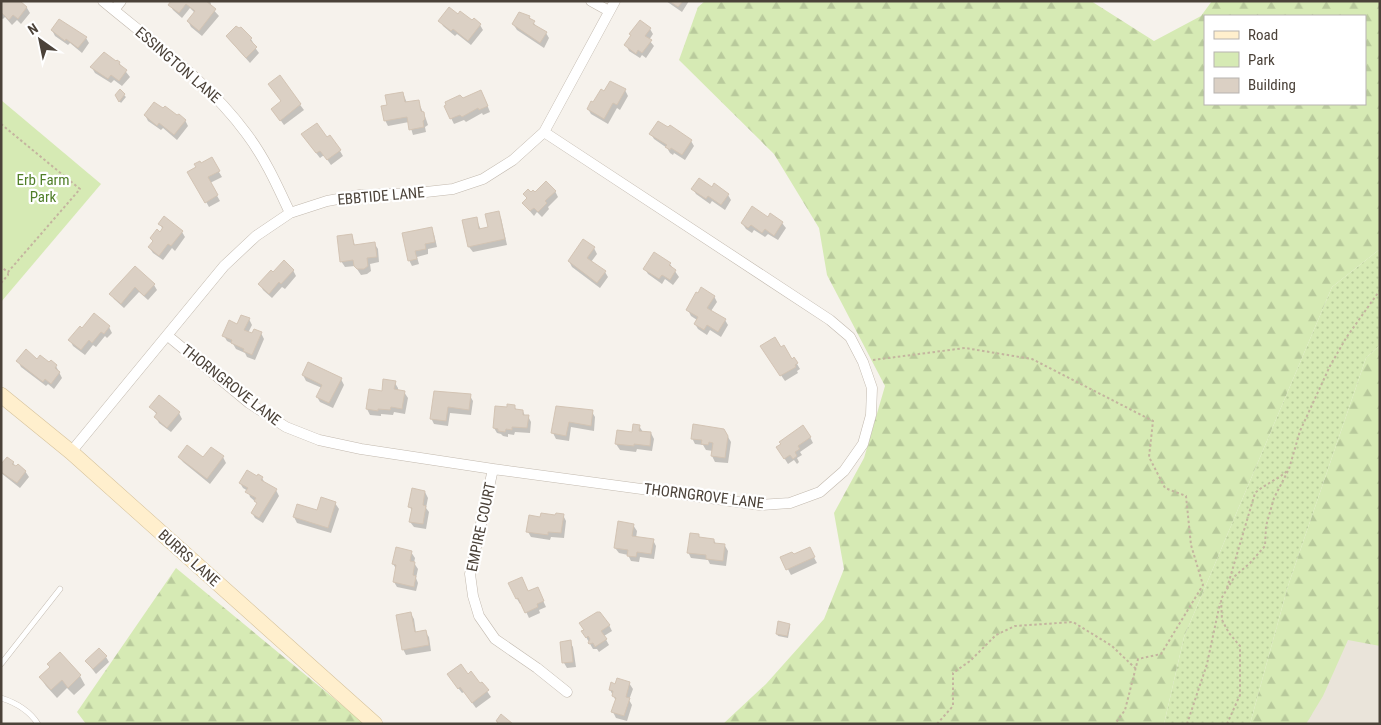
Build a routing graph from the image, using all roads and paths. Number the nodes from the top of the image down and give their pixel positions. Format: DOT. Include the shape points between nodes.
graph roads {
  1 [pos="103,1"];
  2 [pos="121,1"];
  3 [pos="591,1"];
  4 [pos="615,1"];
  5 [pos="114,10"];
  6 [pos="609,11"];
  7 [pos="1,124"];
  8 [pos="544,132"];
  9 [pos="290,214"];
  10 [pos="1,266"];
  11 [pos="8,272"];
  12 [pos="1,283"];
  13 [pos="1380,290"];
  14 [pos="168,336"];
  15 [pos="863,362"];
  16 [pos="3,399"];
  17 [pos="71,452"];
  18 [pos="493,469"];
  19 [pos="1289,469"];
  20 [pos="60,589"];
  21 [pos="1221,599"];
  22 [pos="1,664"];
  23 [pos="1136,669"];
  24 [pos="567,692"];
  25 [pos="1,698"];
  26 [pos="38,724"];
  27 [pos="375,724"];
  28 [pos="937,724"];
  29 [pos="1115,724"];
  30 [pos="1187,724"];
  31 [pos="1227,724"];
  1 -- 5 [label="street, ESSINGTON LANE"];
  2 -- 5 [label="street"];
  3 -- 6 [label="street"];
  4 -- 6 [label="street, EBBTIDE LANE"];
  5 -- 9 [label="street, ESSINGTON LANE" via="192,73 222,103 269,167"];
  6 -- 8 [label="street, EBBTIDE LANE"];
  7 -- 11 [label="path" via="80,189"];
  8 -- 9 [label="street, EBBTIDE LANE" via="513,160 483,179 452,189 360,195 327,201"];
  8 -- 15 [label="street, THORNGROVE LANE" via="830,320 850,337"];
  9 -- 14 [label="street, EBBTIDE LANE" via="256,236 224,266"];
  10 -- 11 [label="path"];
  11 -- 12 [label="path"];
  13 -- 19 [label="path" via="1330,366 1300,431"];
  14 -- 17 [label="street, EBBTIDE LANE"];
  14 -- 18 [label="street, THORNGROVE LANE" via="249,403 286,427 319,440 361,449"];
  15 -- 18 [label="street, THORNGROVE LANE" via="872,388 871,415 863,444 844,471 820,492 790,503 760,505"];
  15 -- 23 [label="path" via="965,348 1032,359 1153,421 1149,457 1165,488 1186,496 1191,545 1204,585 1161,654 1138,660"];
  16 -- 17 [label="street, BURRS LANE"];
  17 -- 27 [label="street, BURRS LANE"];
  18 -- 24 [label="street, EMPIRE COURT" via="470,574 479,616 495,639"];
  19 -- 21 [label="path" via="1274,498 1266,526 1265,546 1235,576"];
  19 -- 21 [label="path" via="1256,492"];
  20 -- 22 [label="lane"];
  21 -- 30 [label="path" via="1207,664"];
  21 -- 31 [label="path" via="1222,620 1240,646 1240,695"];
  23 -- 28 [label="path" via="1112,646 1073,622 1015,626 996,635 953,674 953,706"];
  23 -- 29 [label="path" via="1125,710"];
  25 -- 26 [label="lane" via="22,707"];
}
